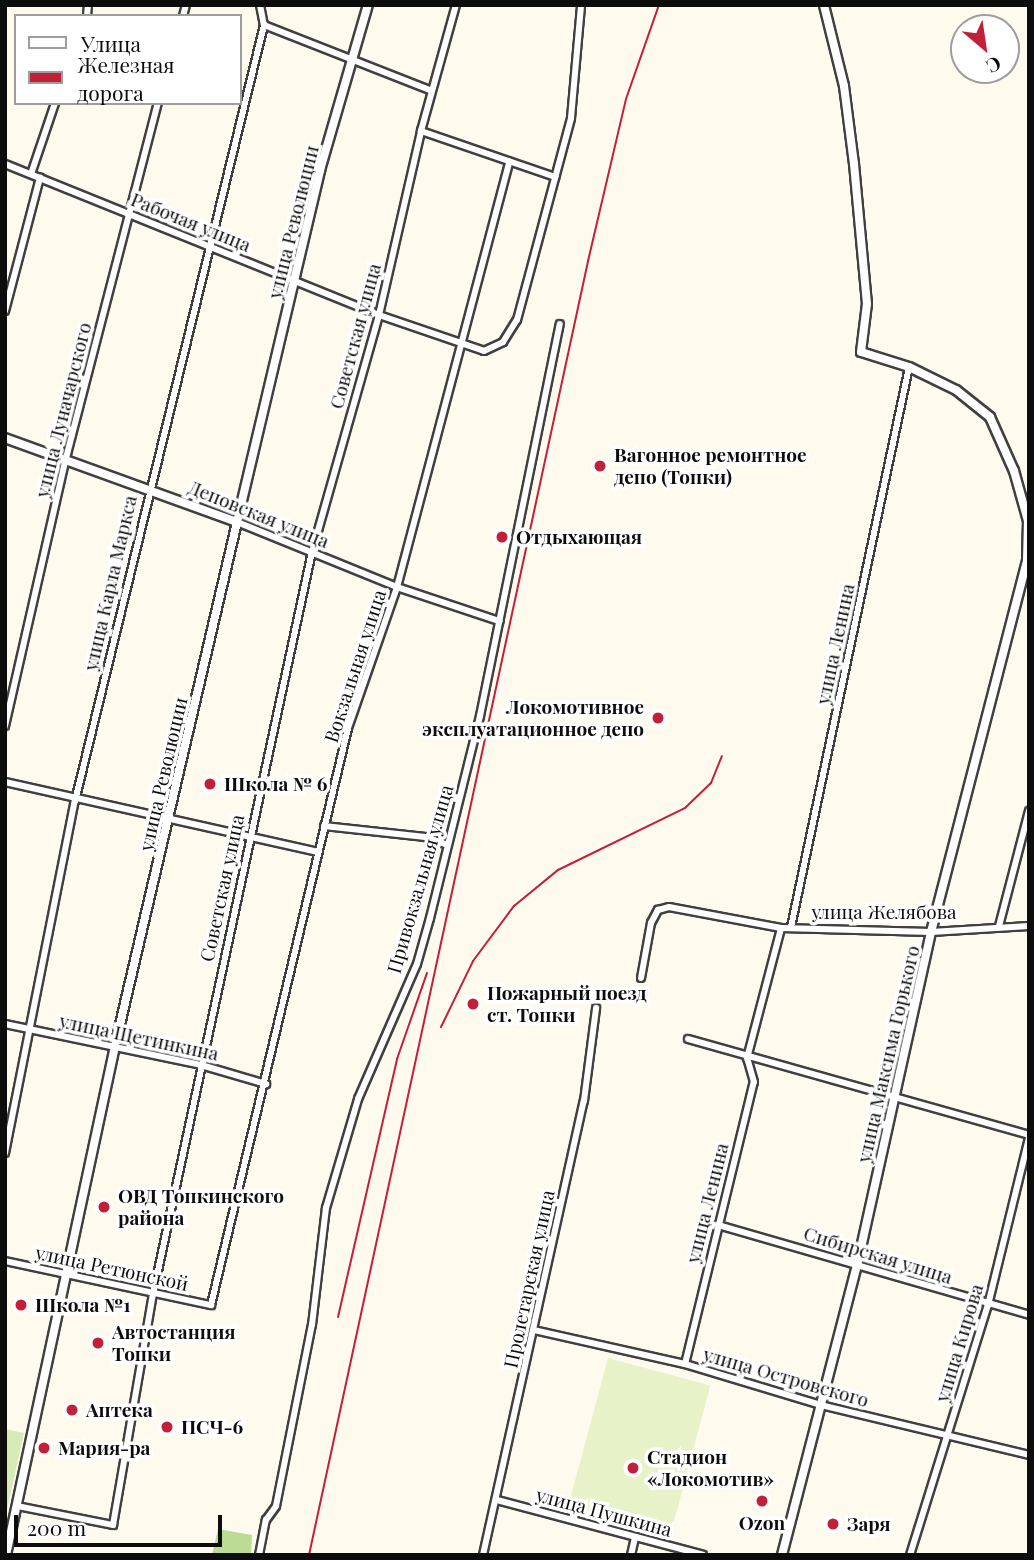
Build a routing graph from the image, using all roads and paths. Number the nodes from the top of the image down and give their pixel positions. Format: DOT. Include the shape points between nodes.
graph roads {
  1 [pos="260,5"];
  2 [pos="368,5"];
  3 [pos="456,5"];
  4 [pos="581,5"];
  5 [pos="824,5"];
  6 [pos="264,25"];
  7 [pos="354,62"];
  8 [pos="432,91"];
  9 [pos="54,105"];
  10 [pos="157,105"];
  11 [pos="421,131"];
  12 [pos="509,162"];
  13 [pos="5,164"];
  14 [pos="31,174"];
  15 [pos="555,177"];
  16 [pos="40,178"];
  17 [pos="127,213"];
  18 [pos="212,248"];
  19 [pos="295,281"];
  20 [pos="5,311"];
  21 [pos="379,315"];
  22 [pos="560,324"];
  23 [pos="463,344"];
  24 [pos="909,367"];
  25 [pos="5,439"];
  26 [pos="66,458"];
  27 [pos="149,487"];
  28 [pos="237,522"];
  29 [pos="312,552"];
  30 [pos="1028,561"];
  31 [pos="397,587"];
  32 [pos="499,621"];
  33 [pos="5,726"];
  34 [pos="5,782"];
  35 [pos="75,801"];
  36 [pos="1029,811"];
  37 [pos="169,821"];
  38 [pos="324,826"];
  39 [pos="248,837"];
  40 [pos="448,845"];
  41 [pos="318,852"];
  42 [pos="999,926"];
  43 [pos="1029,926"];
  44 [pos="791,927"];
  45 [pos="781,928"];
  46 [pos="931,932"];
  47 [pos="641,978"];
  48 [pos="596,1008"];
  49 [pos="5,1024"];
  50 [pos="27,1029"];
  51 [pos="688,1039"];
  52 [pos="115,1046"];
  53 [pos="747,1058"];
  54 [pos="201,1065"];
  55 [pos="266,1084"];
  56 [pos="894,1097"];
  57 [pos="1029,1137"];
  58 [pos="5,1153"];
  59 [pos="718,1225"];
  60 [pos="5,1261"];
  61 [pos="857,1266"];
  62 [pos="66,1274"];
  63 [pos="153,1294"];
  64 [pos="211,1305"];
  65 [pos="988,1305"];
  66 [pos="1029,1315"];
  67 [pos="534,1330"];
  68 [pos="685,1364"];
  69 [pos="821,1405"];
  70 [pos="947,1436"];
  71 [pos="1029,1455"];
  72 [pos="497,1500"];
  73 [pos="17,1506"];
  74 [pos="635,1537"];
  75 [pos="785,1554"];
  76 [pos="6,1555"];
  77 [pos="260,1555"];
  78 [pos="483,1555"];
  79 [pos="631,1555"];
  80 [pos="703,1555"];
  81 [pos="910,1555"];
  1 -- 6 [label="street"];
  2 -- 7 [label="street, улица Революции"];
  3 -- 8 [label="street, Советская улица"];
  4 -- 15 [label="street" via="572,118"];
  5 -- 24 [label="street, улица Максима Горького" via="844,86 854,164 867,304 861,352"];
  6 -- 7 [label="street"];
  6 -- 18 [label="street, улица Карла Маркса"];
  7 -- 8 [label="street"];
  7 -- 19 [label="street, улица Революции" via="320,170"];
  8 -- 11 [label="street, Советская улица"];
  9 -- 14 [label="street"];
  10 -- 17 [label="street, улица Луначарского"];
  11 -- 12 [label="street"];
  11 -- 21 [label="street, Советская улица"];
  12 -- 15 [label="street"];
  12 -- 23 [label="street, Вокзальная улица"];
  13 -- 14 [label="street, Рабочая улица"];
  14 -- 16 [label="street, Рабочая улица"];
  15 -- 23 [label="street, Рабочая улица" via="516,320 503,342 484,351"];
  16 -- 17 [label="street, Рабочая улица"];
  16 -- 20 [label="street"];
  17 -- 18 [label="street, Рабочая улица"];
  17 -- 26 [label="street, улица Луначарского"];
  18 -- 19 [label="street, Рабочая улица"];
  18 -- 27 [label="street, улица Карла Маркса"];
  19 -- 21 [label="street, Рабочая улица"];
  19 -- 28 [label="street, улица Революции"];
  21 -- 23 [label="street, Рабочая улица"];
  21 -- 29 [label="street, Советская улица"];
  22 -- 32 [label="street, Привокзальная улица"];
  23 -- 31 [label="street, Вокзальная улица"];
  24 -- 30 [label="street, улица Максима Горького" via="956,390 990,417 1014,471 1028,521"];
  24 -- 44 [label="street, улица Ленина"];
  25 -- 26 [label="street, Деповская улица"];
  26 -- 27 [label="street, Деповская улица"];
  26 -- 33 [label="street, улица Луначарского"];
  27 -- 28 [label="street, Деповская улица"];
  27 -- 35 [label="street, улица Карла Маркса"];
  28 -- 29 [label="street, Деповская улица"];
  28 -- 37 [label="street, улица Революции"];
  29 -- 31 [label="street, Деповская улица"];
  29 -- 39 [label="street, Советская улица"];
  30 -- 46 [label="street, улица Максима Горького"];
  31 -- 32 [label="street, Деповская улица"];
  31 -- 38 [label="street, Вокзальная улица" via="348,727"];
  32 -- 40 [label="street, Привокзальная улица"];
  34 -- 35 [label="street"];
  35 -- 37 [label="street"];
  35 -- 50 [label="street, улица Карла Маркса"];
  36 -- 42 [label="street"];
  37 -- 39 [label="street"];
  37 -- 52 [label="street, улица Революции"];
  38 -- 40 [label="street" via="425,837"];
  38 -- 41 [label="street, Вокзальная улица"];
  39 -- 41 [label="street"];
  39 -- 54 [label="street, Советская улица"];
  40 -- 77 [label="street, Привокзальная улица" via="417,964 358,1099 326,1208 312,1325 276,1506 266,1520"];
  41 -- 55 [label="street, Вокзальная улица"];
  42 -- 43 [label="street, улица Желябова"];
  42 -- 46 [label="street, улица Желябова"];
  44 -- 45 [label="street, улица Желябова"];
  44 -- 46 [label="street, улица Желябова"];
  45 -- 47 [label="street, улица Желябова" via="684,908 658,910"];
  45 -- 53 [label="street, улица Ленина"];
  46 -- 56 [label="street, улица Максима Горького"];
  48 -- 67 [label="street, Пролетарская улица" via="584,1101"];
  49 -- 50 [label="street, улица Щетинкина"];
  50 -- 52 [label="street, улица Щетинкина"];
  50 -- 58 [label="street, улица Карла Маркса"];
  51 -- 53 [label="street"];
  52 -- 54 [label="street, улица Щетинкина"];
  52 -- 62 [label="street, улица Революции"];
  53 -- 56 [label="street"];
  53 -- 59 [label="street, улица Ленина" via="754,1082"];
  54 -- 55 [label="street, улица Щетинкина"];
  54 -- 63 [label="street, Советская улица"];
  55 -- 64 [label="street, Вокзальная улица"];
  56 -- 57 [label="street"];
  56 -- 61 [label="street, улица Максима Горького"];
  57 -- 65 [label="street, улица Кирова"];
  59 -- 61 [label="street, Сибирская улица"];
  59 -- 68 [label="street, улица Ленина"];
  60 -- 62 [label="street, улица Ретюнской"];
  61 -- 65 [label="street, Сибирская улица"];
  61 -- 69 [label="street, улица Максима Горького"];
  62 -- 63 [label="street, улица Ретюнской"];
  62 -- 73 [label="street, улица Революции"];
  63 -- 64 [label="street, улица Ретюнской"];
  63 -- 73 [label="street, Советская улица" via="113,1525"];
  65 -- 66 [label="street, Сибирская улица"];
  65 -- 70 [label="street, улица Кирова"];
  67 -- 68 [label="street, улица Островского"];
  67 -- 72 [label="street, Пролетарская улица"];
  68 -- 69 [label="street, улица Островского"];
  69 -- 70 [label="street, улица Островского"];
  69 -- 75 [label="street, улица Максима Горького"];
  70 -- 71 [label="street, улица Островского"];
  70 -- 81 [label="street, улица Кирова"];
  72 -- 74 [label="street, улица Пушкина"];
  72 -- 78 [label="street, Пролетарская улица"];
  73 -- 76 [label="street, улица Революции"];
  74 -- 79 [label="street"];
  74 -- 80 [label="street, улица Пушкина"];
}
